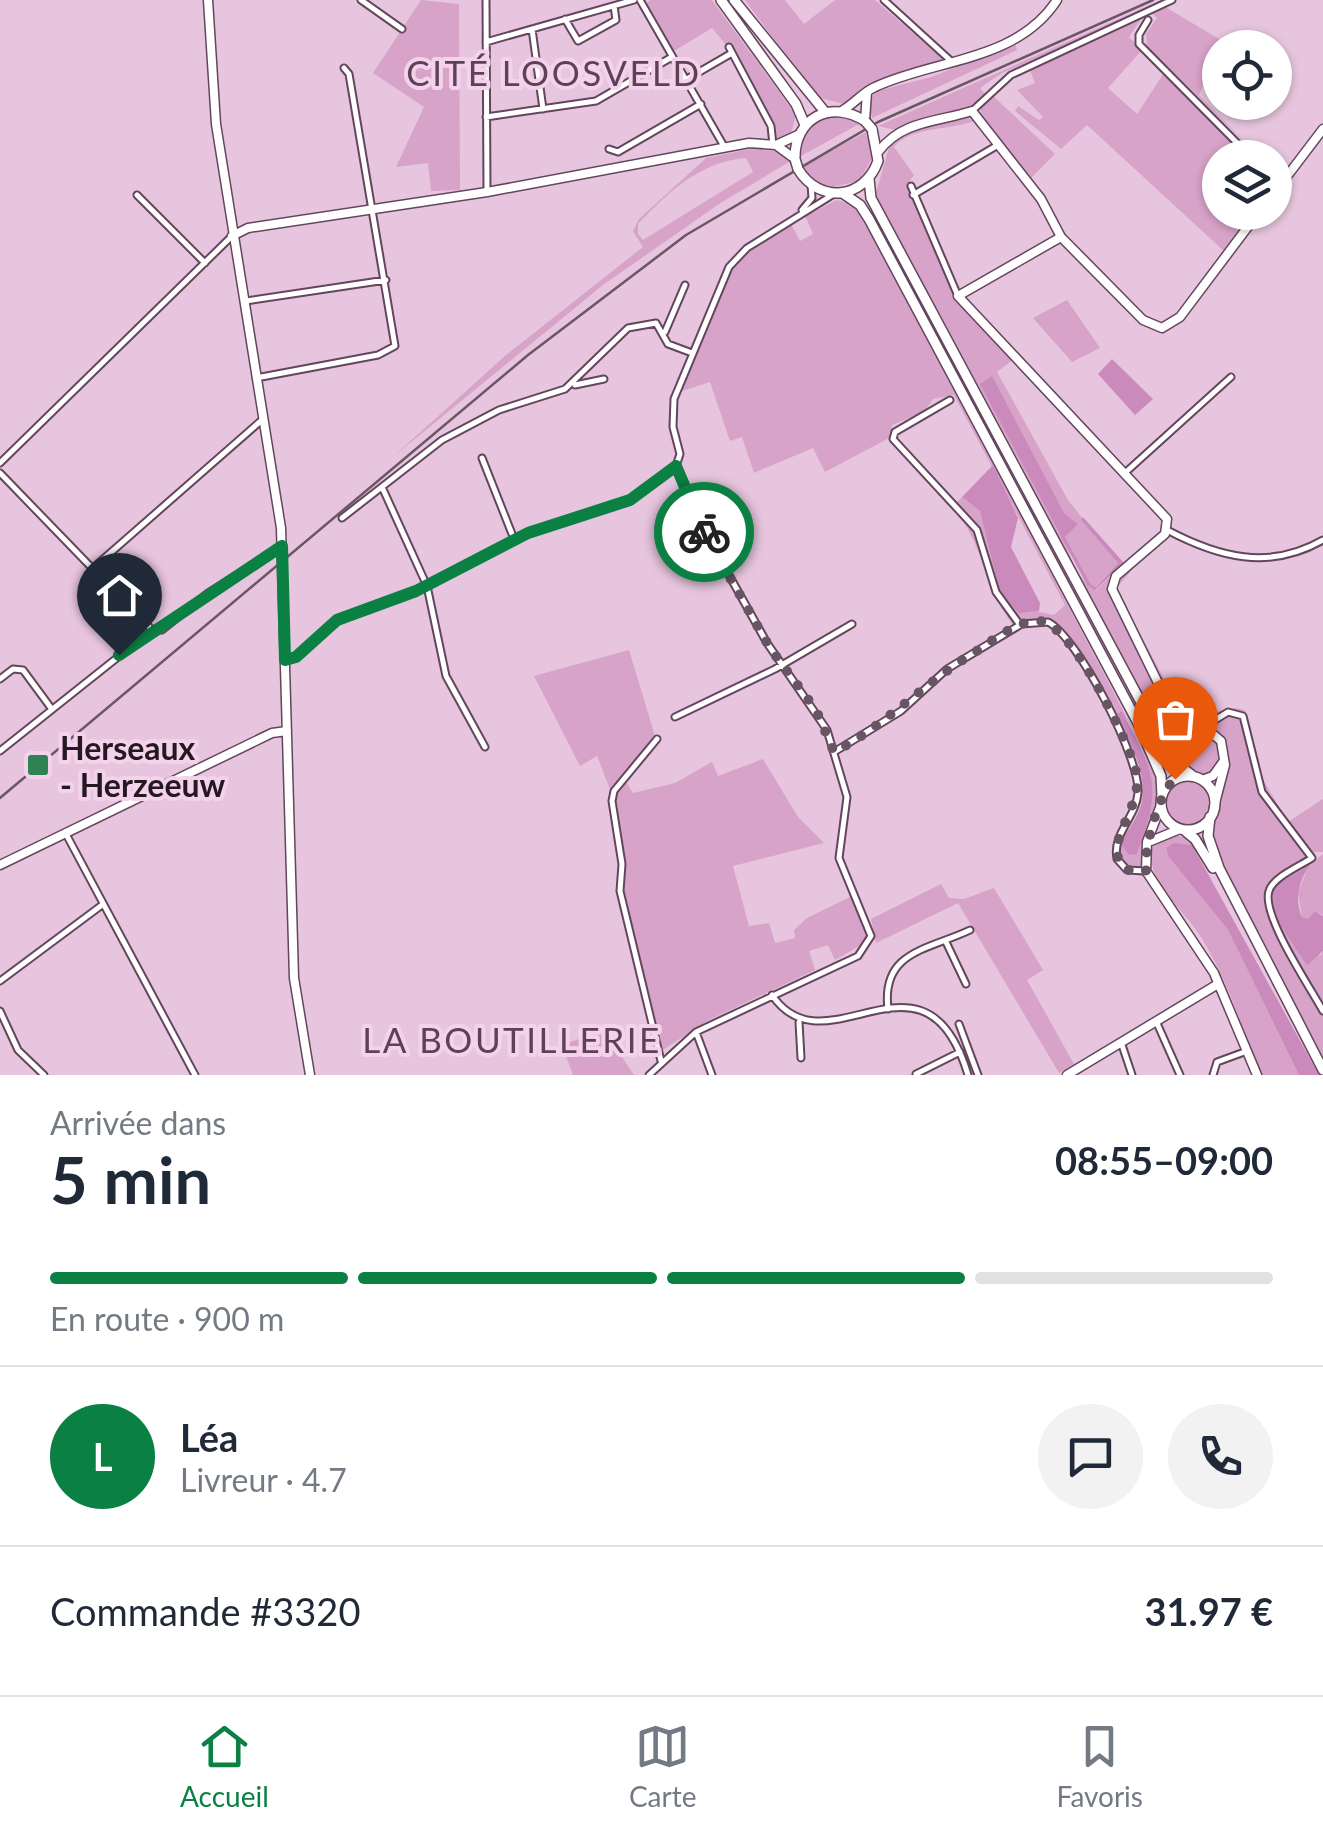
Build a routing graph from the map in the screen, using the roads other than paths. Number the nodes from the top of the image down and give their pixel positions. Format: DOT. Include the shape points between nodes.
graph roads {
  1 [pos="208,0"];
  2 [pos="361,0"];
  3 [pos="486,0"];
  4 [pos="637,0"];
  5 [pos="884,0"];
  6 [pos="1044,0"];
  7 [pos="1172,0"];
  8 [pos="727,2"];
  9 [pos="1055,4"];
  10 [pos="614,6"];
  11 [pos="565,19"];
  12 [pos="1148,20"];
  13 [pos="532,28"];
  14 [pos="402,29"];
  15 [pos="486,42"];
  16 [pos="672,57"];
  17 [pos="954,63"];
  18 [pos="344,68"];
  19 [pos="686,80"];
  20 [pos="867,92"];
  21 [pos="700,104"];
  22 [pos="543,109"];
  23 [pos="843,110"];
  24 [pos="972,111"];
  25 [pos="825,112"];
  26 [pos="486,117"];
  27 [pos="804,125"];
  28 [pos="868,125"];
  29 [pos="1323,129"];
  30 [pos="898,133"];
  31 [pos="798,136"];
  32 [pos="1234,140"];
  33 [pos="775,145"];
  34 [pos="998,145"];
  35 [pos="725,148"];
  36 [pos="610,149"];
  37 [pos="879,151"];
  38 [pos="797,164"];
  39 [pos="1292,167"];
  40 [pos="869,179"];
  41 [pos="810,185"];
  42 [pos="911,186"];
  43 [pos="487,192"];
  44 [pos="839,194"];
  45 [pos="137,195"];
  46 [pos="914,195"];
  47 [pos="372,209"];
  48 [pos="800,212"];
  49 [pos="1246,230"];
  50 [pos="232,236"];
  51 [pos="1061,236"];
  52 [pos="205,263"];
  53 [pos="386,280"];
  54 [pos="685,285"];
  55 [pos="958,296"];
  56 [pos="244,302"];
  57 [pos="664,335"];
  58 [pos="692,353"];
  59 [pos="1231,377"];
  60 [pos="256,378"];
  61 [pos="604,379"];
  62 [pos="572,385"];
  63 [pos="968,390"];
  64 [pos="950,400"];
  65 [pos="263,418"];
  66 [pos="482,458"];
  67 [pos="0,462"];
  68 [pos="676,466"];
  69 [pos="1126,472"];
  70 [pos="0,473"];
  71 [pos="382,486"];
  72 [pos="342,518"];
  73 [pos="1167,530"];
  74 [pos="514,539"];
  75 [pos="1323,540"];
  76 [pos="282,546"];
  77 [pos="92,569"];
  78 [pos="427,586"];
  79 [pos="852,624"];
  80 [pos="1020,625"];
  81 [pos="152,630"];
  82 [pos="285,660"];
  83 [pos="782,664"];
  84 [pos="0,679"];
  85 [pos="51,708"];
  86 [pos="675,717"];
  87 [pos="1206,724"];
  88 [pos="288,732"];
  89 [pos="657,739"];
  90 [pos="485,747"];
  91 [pos="0,751"];
  92 [pos="834,752"];
  93 [pos="1224,753"];
  94 [pos="1197,778"];
  95 [pos="1161,801"];
  96 [pos="1214,806"];
  97 [pos="1210,818"];
  98 [pos="1182,829"];
  99 [pos="66,834"];
  100 [pos="1146,849"];
  101 [pos="0,866"];
  102 [pos="1146,871"];
  103 [pos="102,905"];
  104 [pos="970,930"];
  105 [pos="1255,940"];
  106 [pos="946,942"];
  107 [pos="0,980"];
  108 [pos="966,984"];
  109 [pos="1218,984"];
  110 [pos="772,995"];
  111 [pos="888,1009"];
  112 [pos="0,1010"];
  113 [pos="1323,1011"];
  114 [pos="1156,1020"];
  115 [pos="799,1022"];
  116 [pos="960,1024"];
  117 [pos="696,1032"];
  118 [pos="1121,1042"];
  119 [pos="960,1052"];
  120 [pos="1247,1052"];
  121 [pos="801,1058"];
  122 [pos="661,1060"];
  123 [pos="1323,1070"];
  124 [pos="916,1074"];
  125 [pos="44,1075"];
  126 [pos="196,1075"];
  127 [pos="310,1075"];
  128 [pos="649,1075"];
  129 [pos="712,1075"];
  130 [pos="968,1075"];
  131 [pos="978,1075"];
  132 [pos="1067,1075"];
  133 [pos="1132,1075"];
  134 [pos="1180,1075"];
  135 [pos="1213,1075"];
  136 [pos="1258,1075"];
  1 -- 50 [label="street" via="209,72"];
  2 -- 14 [label="street"];
  3 -- 15 [label="street"];
  4 -- 10 [label="street"];
  4 -- 16 [label="street"];
  5 -- 17 [label="street"];
  6 -- 9 [label="street"];
  7 -- 24 [label="street" via="1011,75"];
  8 -- 25 [label="highway"];
  8 -- 27 [label="highway"];
  9 -- 17 [label="street" via="1024,34"];
  10 -- 11 [label="street"];
  10 -- 11 [label="street" via="616,20 578,40"];
  11 -- 13 [label="street"];
  12 -- 32 [label="street" via="1139,44"];
  13 -- 15 [label="street"];
  13 -- 22 [label="street"];
  15 -- 26 [label="street"];
  16 -- 19 [label="street"];
  16 -- 22 [label="street" via="596,101"];
  17 -- 20 [label="street"];
  18 -- 47 [label="street"];
  19 -- 21 [label="street"];
  19 -- 33 [label="street" via="730,50"];
  20 -- 23 [label="street"];
  20 -- 28 [label="street"];
  21 -- 35 [label="street"];
  21 -- 36 [label="street" via="618,152"];
  22 -- 26 [label="street"];
  23 -- 25 [label="highway"];
  23 -- 28 [label="highway"];
  24 -- 30 [label="street"];
  24 -- 34 [label="street"];
  25 -- 27 [label="highway"];
  26 -- 43 [label="street"];
  27 -- 31 [label="highway"];
  28 -- 30 [label="street" via="886,135"];
  28 -- 37 [label="highway"];
  29 -- 39 [label="street"];
  30 -- 37 [label="street"];
  31 -- 33 [label="street"];
  31 -- 38 [label="highway"];
  33 -- 35 [label="street"];
  33 -- 38 [label="street"];
  34 -- 46 [label="street"];
  34 -- 51 [label="street"];
  35 -- 43 [label="street"];
  37 -- 40 [label="highway"];
  38 -- 41 [label="highway"];
  40 -- 44 [label="highway"];
  40 -- 63 [label="highway" via="872,198"];
  41 -- 44 [label="highway"];
  41 -- 48 [label="street" via="809,204"];
  42 -- 46 [label="street"];
  43 -- 47 [label="street"];
  44 -- 48 [label="street"];
  44 -- 63 [label="highway" via="864,209"];
  45 -- 52 [label="street"];
  46 -- 55 [label="street"];
  47 -- 50 [label="street"];
  47 -- 53 [label="street"];
  48 -- 58 [label="street" via="739,254"];
  49 -- 51 [label="street" via="1180,318 1162,328 1143,320"];
  50 -- 52 [label="street"];
  50 -- 56 [label="street"];
  51 -- 55 [label="street"];
  52 -- 67 [label="street"];
  53 -- 56 [label="street"];
  53 -- 60 [label="street" via="394,348"];
  54 -- 57 [label="street"];
  55 -- 69 [label="street"];
  56 -- 60 [label="street"];
  57 -- 58 [label="street" via="674,348"];
  57 -- 62 [label="street" via="656,323 628,328"];
  58 -- 68 [label="street" via="673,404"];
  59 -- 69 [label="street"];
  60 -- 65 [label="street"];
  61 -- 62 [label="street"];
  62 -- 71 [label="street" via="486,416 426,450"];
  63 -- 94 [label="highway" via="1159,736 1176,763"];
  63 -- 95 [label="highway" via="1144,733 1162,776"];
  64 -- 80 [label="street" via="893,439 976,530 996,592"];
  65 -- 76 [label="street"];
  65 -- 77 [label="street"];
  66 -- 74 [label="street"];
  68 -- 74 [label="street" via="630,500"];
  68 -- 83 [label="street" via="700,525"];
  69 -- 73 [label="street" via="1164,514"];
  70 -- 77 [label="street"];
  71 -- 72 [label="street"];
  71 -- 78 [label="street"];
  73 -- 75 [label="street" via="1238,557 1289,555"];
  73 -- 87 [label="street" via="1116,576 1113,593 1162,691"];
  74 -- 78 [label="street"];
  76 -- 81 [label="street" via="162,630"];
  76 -- 82 [label="street"];
  77 -- 81 [label="street"];
  78 -- 82 [label="street" via="337,620"];
  78 -- 90 [label="street" via="442,666"];
  79 -- 83 [label="street"];
  80 -- 92 [label="street"];
  80 -- 102 [label="street" via="1048,622 1076,650 1136,772 1137,803 1116,842 1117,859 1127,870"];
  81 -- 85 [label="street"];
  82 -- 88 [label="street"];
  83 -- 86 [label="street"];
  83 -- 92 [label="street" via="816,710"];
  84 -- 85 [label="street" via="23,670"];
  85 -- 91 [label="street"];
  87 -- 93 [label="street"];
  87 -- 113 [label="street" via="1228,712 1244,716 1262,792 1316,857 1273,883 1268,899 1272,920"];
  88 -- 99 [label="street"];
  88 -- 127 [label="street" via="294,978"];
  89 -- 122 [label="street" via="612,801 620,891"];
  92 -- 110 [label="street" via="848,800 839,858 869,925 868,945"];
  93 -- 94 [label="street" via="1220,770"];
  93 -- 96 [label="street"];
  94 -- 95 [label="highway" via="1172,781"];
  94 -- 96 [label="highway" via="1212,792"];
  95 -- 98 [label="highway" via="1168,821"];
  95 -- 100 [label="street"];
  96 -- 97 [label="highway"];
  97 -- 98 [label="highway"];
  97 -- 105 [label="highway" via="1214,856"];
  98 -- 100 [label="street" via="1159,834"];
  98 -- 105 [label="highway" via="1201,846"];
  99 -- 101 [label="street"];
  99 -- 103 [label="street"];
  100 -- 102 [label="street"];
  102 -- 109 [label="street" via="1186,924"];
  103 -- 107 [label="street"];
  103 -- 126 [label="street"];
  104 -- 106 [label="street"];
  105 -- 123 [label="highway"];
  106 -- 108 [label="street"];
  106 -- 111 [label="street" via="894,968 885,984"];
  109 -- 114 [label="street"];
  109 -- 120 [label="street"];
  110 -- 115 [label="street"];
  110 -- 117 [label="street"];
  111 -- 115 [label="street" via="833,1026"];
  111 -- 119 [label="street" via="930,1017"];
  112 -- 125 [label="street" via="18,1050"];
  114 -- 118 [label="street"];
  114 -- 134 [label="street"];
  115 -- 121 [label="street"];
  116 -- 131 [label="street"];
  117 -- 122 [label="street"];
  117 -- 129 [label="street"];
  118 -- 132 [label="street"];
  118 -- 133 [label="street"];
  119 -- 124 [label="street"];
  119 -- 130 [label="street"];
  120 -- 135 [label="street" via="1217,1062"];
  120 -- 136 [label="street"];
  122 -- 128 [label="street"];
}
